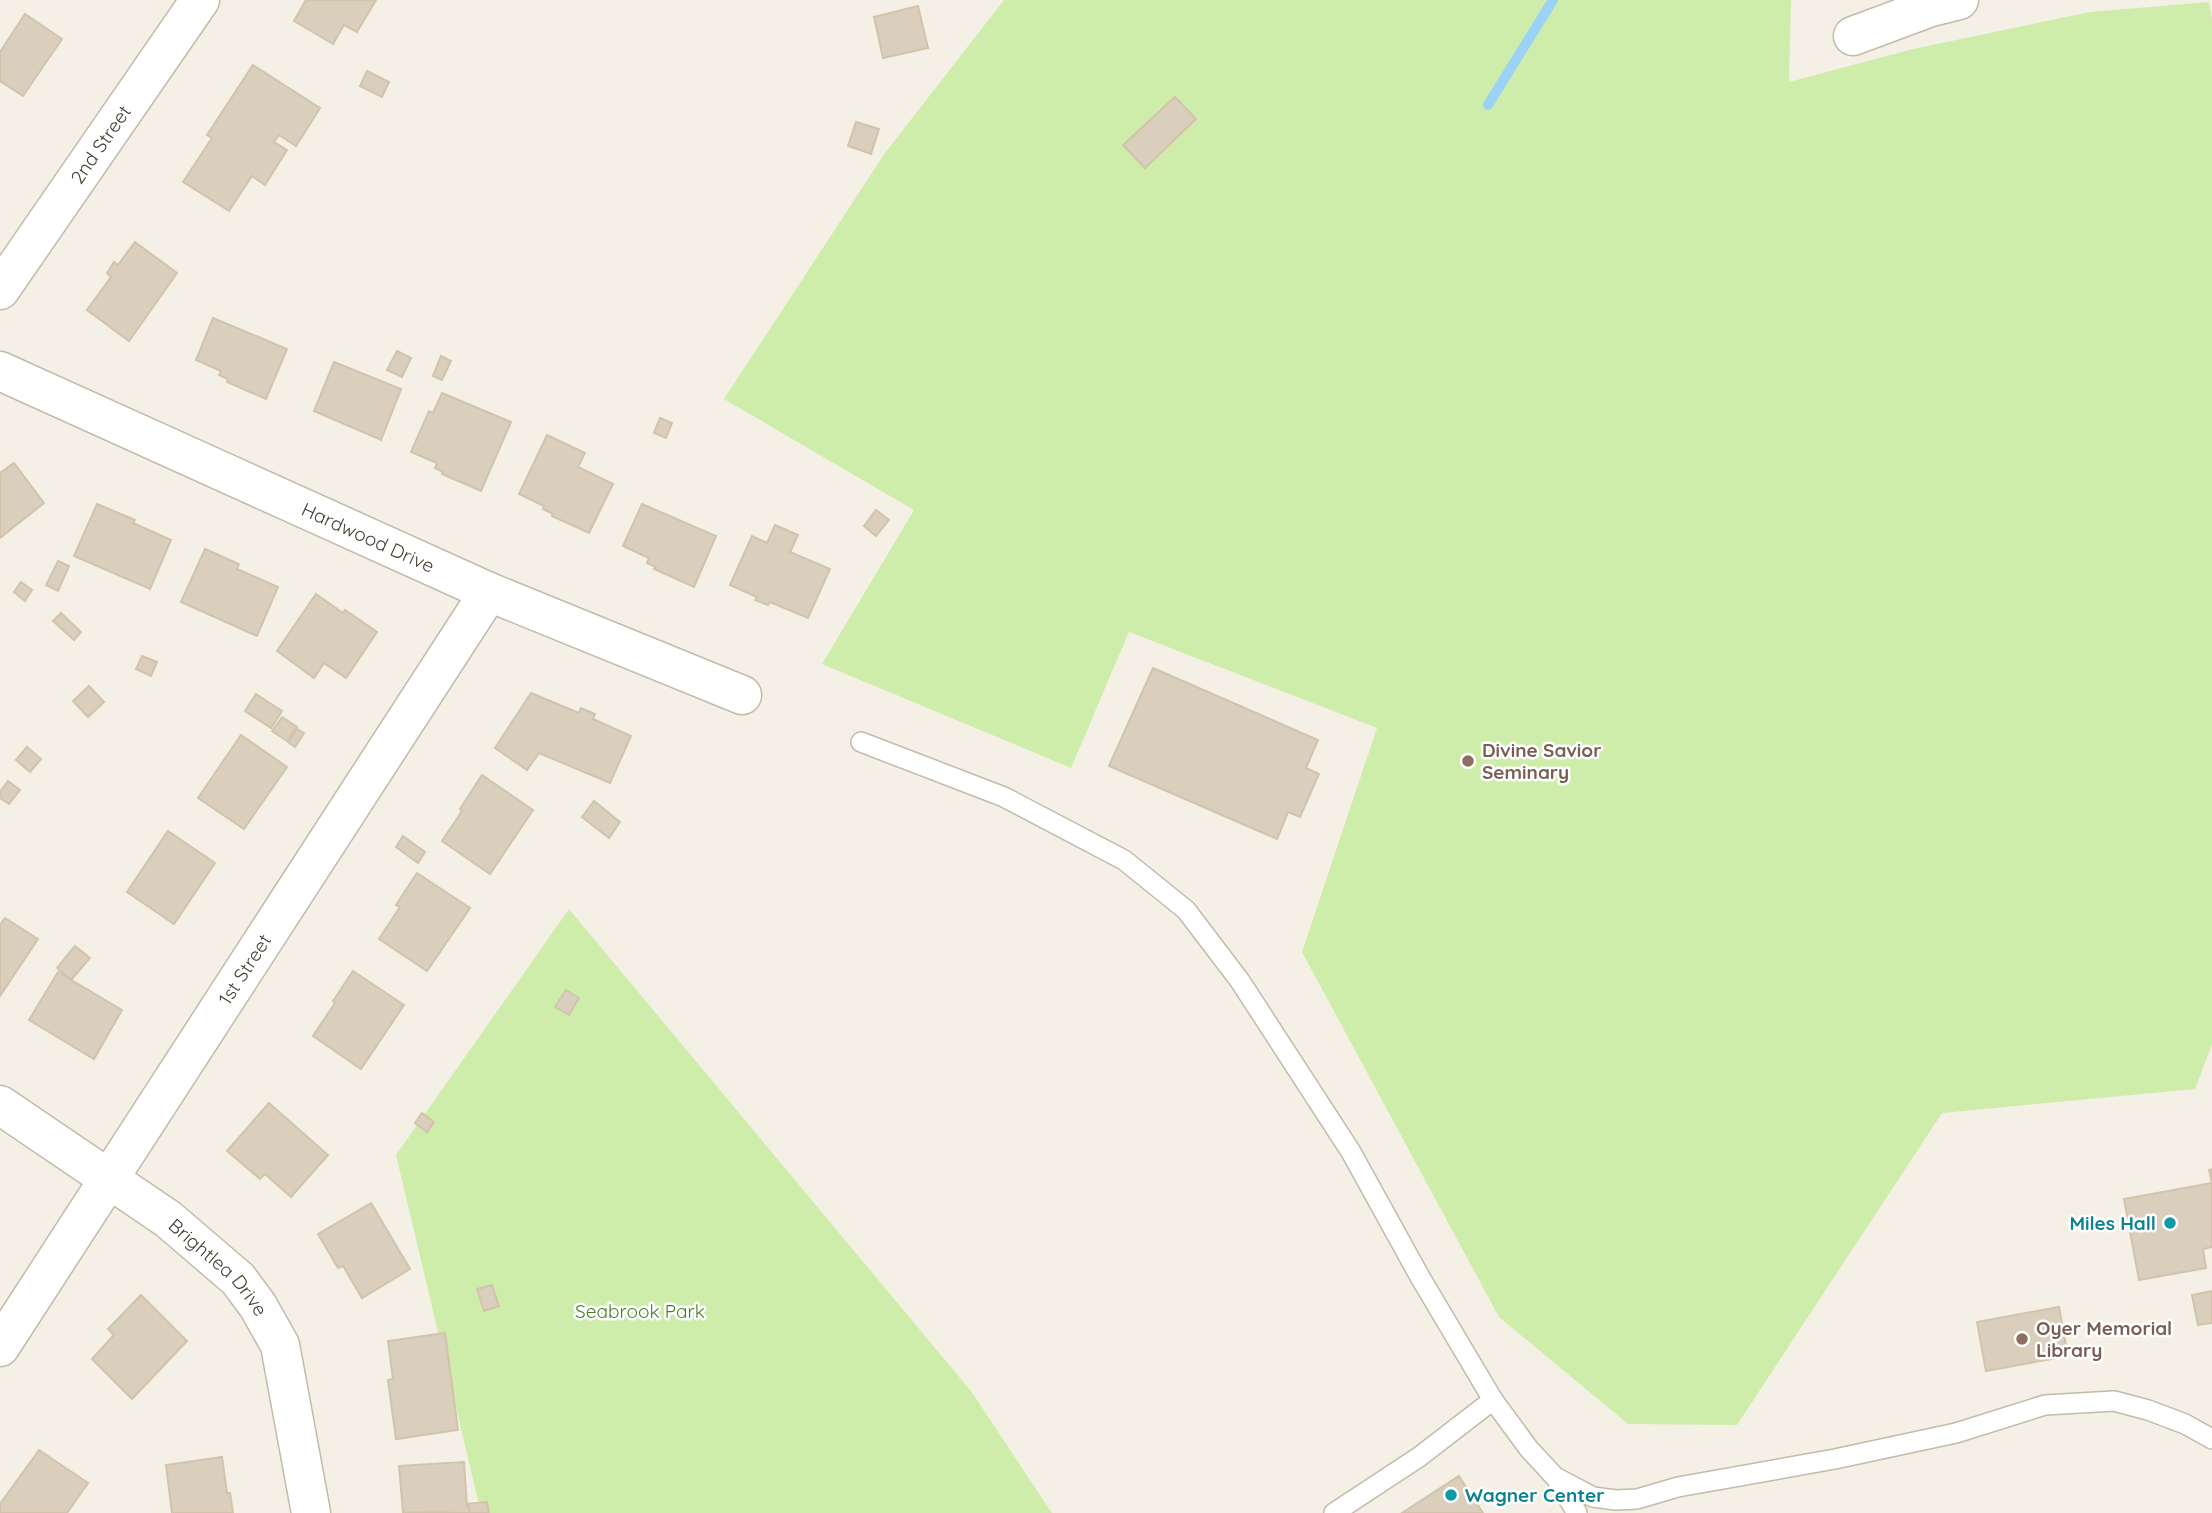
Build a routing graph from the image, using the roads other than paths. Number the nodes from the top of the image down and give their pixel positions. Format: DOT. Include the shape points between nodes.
graph roads {
  1 [pos="200,0"];
  2 [pos="1959,0"];
  3 [pos="1853,36"];
  4 [pos="0,290"];
  5 [pos="0,371"];
  6 [pos="489,592"];
  7 [pos="742,695"];
  8 [pos="861,742"];
  9 [pos="0,1105"];
  10 [pos="110,1180"];
  11 [pos="0,1347"];
  12 [pos="1493,1400"];
  13 [pos="2212,1438"];
  14 [pos="1555,1477"];
  15 [pos="312,1513"];
  16 [pos="1334,1513"];
  17 [pos="1577,1513"];
  1 -- 4 [label="street, 2nd Street"];
  2 -- 3 [label="street"];
  5 -- 6 [label="street, Hardwood Drive"];
  6 -- 7 [label="street, Hardwood Drive"];
  6 -- 10 [label="street, 1st Street"];
  8 -- 12 [label="lane" via="1004,797 1124,860 1186,910 1240,981 1350,1152"];
  9 -- 10 [label="street, Brightlea Drive"];
  10 -- 11 [label="street, 1st Street"];
  10 -- 15 [label="street, Brightlea Drive" via="214,1256 258,1306 280,1345"];
  12 -- 14 [label="lane"];
  12 -- 16 [label="lane" via="1419,1457"];
  13 -- 14 [label="lane" via="2148,1410 2114,1401 2085,1402 2045,1405 1956,1433 1637,1499 1593,1497"];
  14 -- 17 [label="lane"];
}
